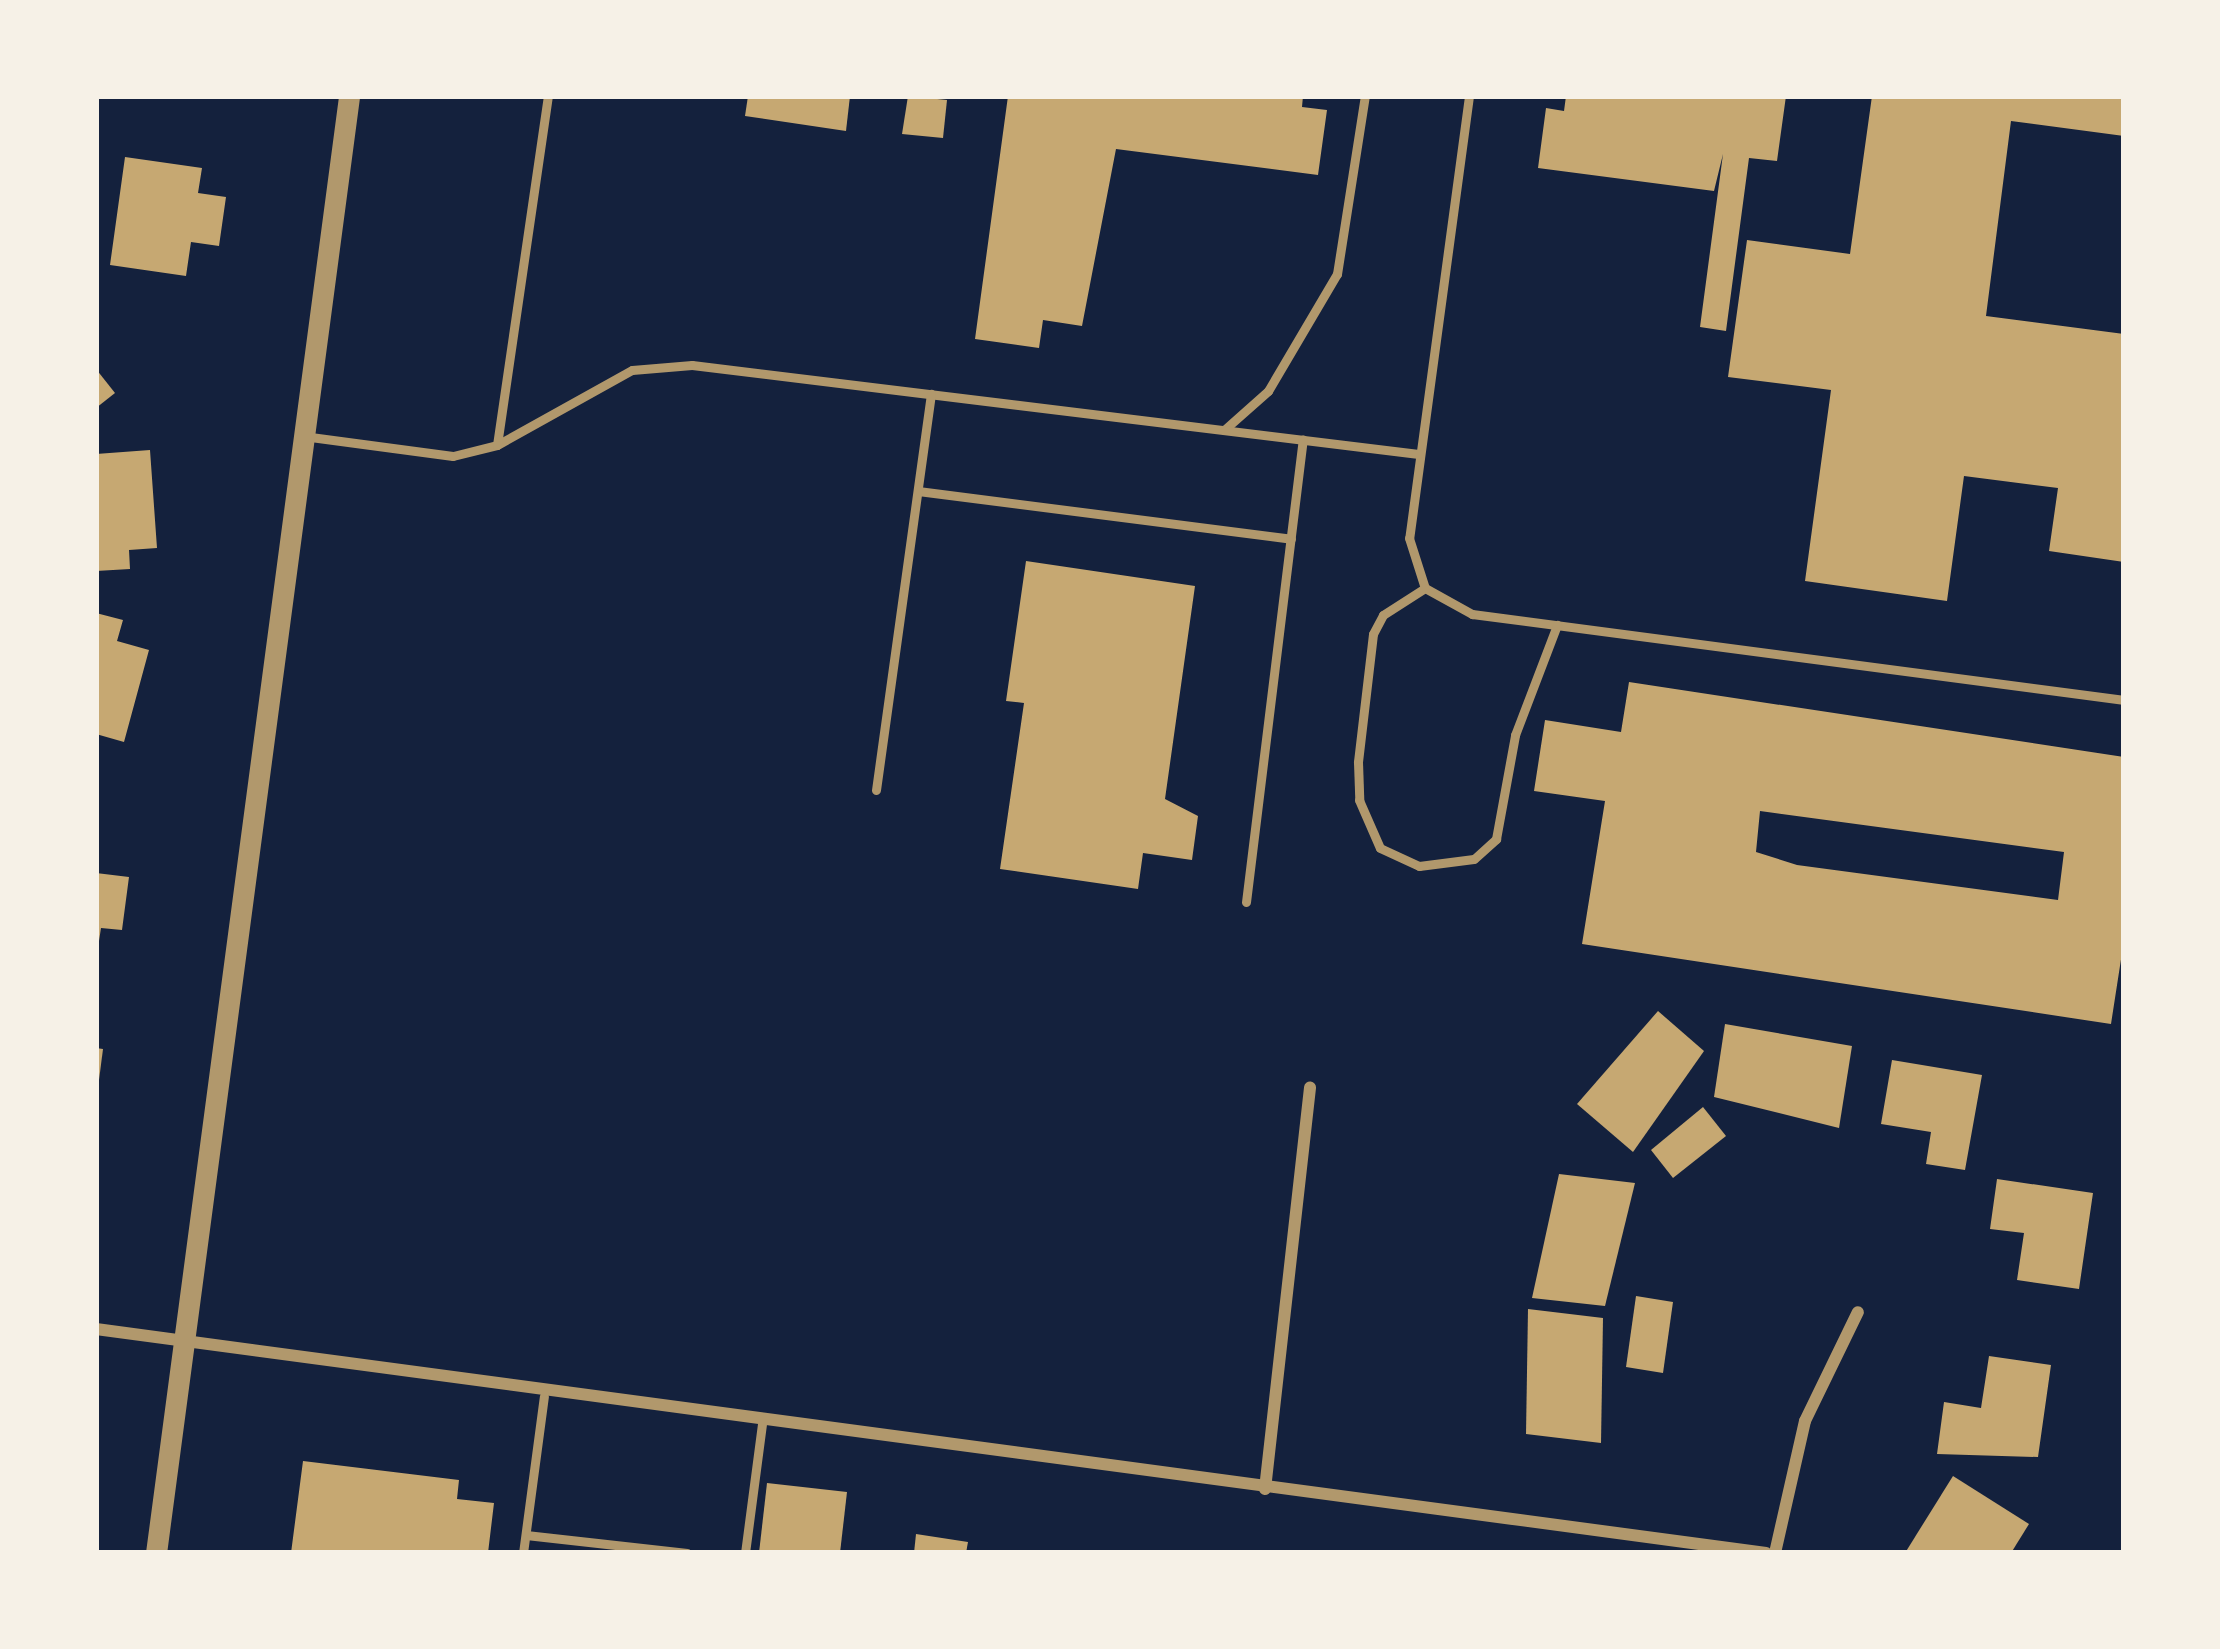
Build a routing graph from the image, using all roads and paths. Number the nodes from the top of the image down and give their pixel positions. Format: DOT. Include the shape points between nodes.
graph roads {
  1 [pos="347,96"];
  2 [pos="548,96"];
  3 [pos="1365,96"];
  4 [pos="1469,96"];
  5 [pos="931,394"];
  6 [pos="1224,430"];
  7 [pos="303,436"];
  8 [pos="1303,439"];
  9 [pos="497,446"];
  10 [pos="1419,454"];
  11 [pos="918,491"];
  12 [pos="1291,539"];
  13 [pos="1425,588"];
  14 [pos="1558,625"];
  15 [pos="2124,700"];
  16 [pos="877,790"];
  17 [pos="1246,902"];
  18 [pos="1310,1088"];
  19 [pos="1858,1312"];
  20 [pos="96,1329"];
  21 [pos="184,1349"];
  22 [pos="544,1396"];
  23 [pos="762,1424"];
  24 [pos="1265,1489"];
  25 [pos="526,1535"];
  26 [pos="156,1553"];
  27 [pos="523,1553"];
  28 [pos="687,1553"];
  29 [pos="745,1553"];
  30 [pos="1770,1553"];
  1 -- 7 [label="street"];
  2 -- 9 [label="lane"];
  3 -- 6 [label="lane" via="1337,274 1268,391"];
  4 -- 10 [label="lane"];
  5 -- 6 [label="lane"];
  5 -- 9 [label="lane" via="692,365 632,370"];
  5 -- 11 [label="lane"];
  6 -- 8 [label="lane"];
  7 -- 9 [label="lane" via="453,456"];
  7 -- 21 [label="street"];
  8 -- 10 [label="lane"];
  8 -- 12 [label="lane"];
  10 -- 13 [label="lane" via="1409,538"];
  11 -- 12 [label="lane"];
  11 -- 16 [label="lane"];
  12 -- 17 [label="lane"];
  13 -- 14 [label="lane" via="1472,614"];
  13 -- 14 [label="lane" via="1383,614 1373,634 1358,762 1359,800 1380,848 1419,866 1474,859 1496,839 1514,735"];
  14 -- 15 [label="lane"];
  18 -- 24 [label="street"];
  19 -- 30 [label="street" via="1805,1420"];
  20 -- 21 [label="street"];
  21 -- 22 [label="street"];
  21 -- 26 [label="street"];
  22 -- 23 [label="street"];
  22 -- 25 [label="lane"];
  23 -- 24 [label="street"];
  23 -- 29 [label="lane"];
  24 -- 30 [label="street"];
  25 -- 27 [label="lane"];
  25 -- 28 [label="lane"];
}
